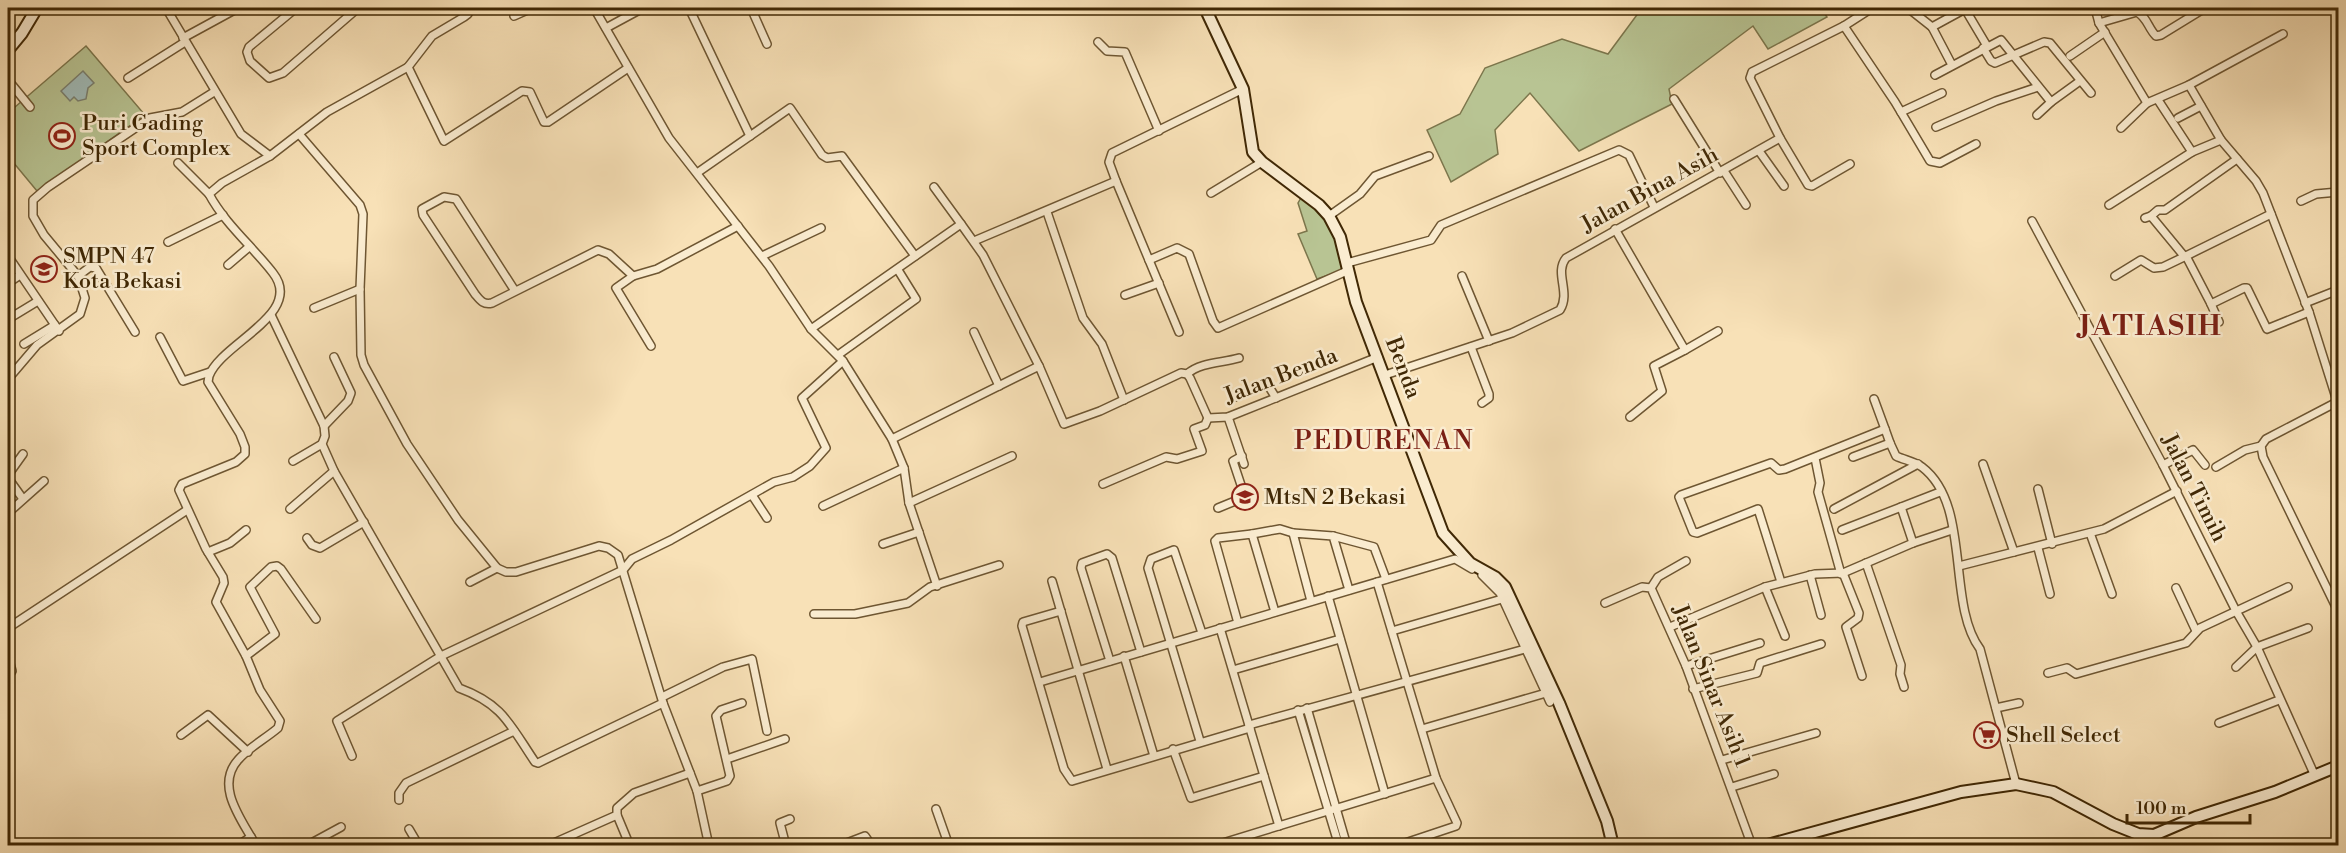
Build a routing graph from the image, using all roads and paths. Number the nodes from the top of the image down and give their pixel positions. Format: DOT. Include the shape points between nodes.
graph roads {
  1 [pos="37,8"];
  2 [pos="166,8"];
  3 [pos="238,8"];
  4 [pos="358,8"];
  5 [pos="467,8"];
  6 [pos="532,8"];
  7 [pos="594,8"];
  8 [pos="643,8"];
  9 [pos="689,8"];
  10 [pos="751,8"];
  11 [pos="1205,8"];
  12 [pos="1872,8"];
  13 [pos="1908,8"];
  14 [pos="1967,8"];
  15 [pos="2095,8"];
  16 [pos="2205,8"];
  17 [pos="293,9"];
  18 [pos="514,16"];
  19 [pos="2100,23"];
  20 [pos="1845,26"];
  21 [pos="1932,27"];
  22 [pos="606,28"];
  23 [pos="2105,32"];
  24 [pos="2283,34"];
  25 [pos="184,40"];
  26 [pos="1098,42"];
  27 [pos="767,44"];
  28 [pos="1985,47"];
  29 [pos="8,50"];
  30 [pos="2014,56"];
  31 [pos="2070,56"];
  32 [pos="1952,65"];
  33 [pos="408,68"];
  34 [pos="628,68"];
  35 [pos="1935,75"];
  36 [pos="128,78"];
  37 [pos="8,80"];
  38 [pos="2080,81"];
  39 [pos="2189,85"];
  40 [pos="2038,87"];
  41 [pos="1243,89"];
  42 [pos="214,93"];
  43 [pos="1942,93"];
  44 [pos="2091,93"];
  45 [pos="1674,99"];
  46 [pos="2158,100"];
  47 [pos="2051,102"];
  48 [pos="2147,103"];
  49 [pos="2201,106"];
  50 [pos="30,107"];
  51 [pos="1901,112"];
  52 [pos="2037,115"];
  53 [pos="2178,118"];
  54 [pos="1936,127"];
  55 [pos="2121,128"];
  56 [pos="1159,130"];
  57 [pos="299,134"];
  58 [pos="750,136"];
  59 [pos="1780,138"];
  60 [pos="2221,140"];
  61 [pos="1976,144"];
  62 [pos="1760,151"];
  63 [pos="2192,152"];
  64 [pos="270,156"];
  65 [pos="1428,156"];
  66 [pos="2236,159"];
  67 [pos="1262,162"];
  68 [pos="178,163"];
  69 [pos="1850,164"];
  70 [pos="1722,172"];
  71 [pos="697,173"];
  72 [pos="1116,181"];
  73 [pos="1784,186"];
  74 [pos="934,187"];
  75 [pos="2338,192"];
  76 [pos="1211,193"];
  77 [pos="209,194"];
  78 [pos="2301,201"];
  79 [pos="1746,205"];
  80 [pos="2109,205"];
  81 [pos="1654,207"];
  82 [pos="1047,212"];
  83 [pos="2271,214"];
  84 [pos="223,215"];
  85 [pos="1329,216"];
  86 [pos="2032,221"];
  87 [pos="961,224"];
  88 [pos="738,226"];
  89 [pos="821,228"];
  90 [pos="1615,229"];
  91 [pos="974,241"];
  92 [pos="168,242"];
  93 [pos="249,247"];
  94 [pos="8,256"];
  95 [pos="762,256"];
  96 [pos="915,256"];
  97 [pos="2185,256"];
  98 [pos="1149,260"];
  99 [pos="228,265"];
  100 [pos="1347,267"];
  101 [pos="898,270"];
  102 [pos="20,274"];
  103 [pos="78,276"];
  104 [pos="633,276"];
  105 [pos="1462,276"];
  106 [pos="2115,276"];
  107 [pos="8,283"];
  108 [pos="1159,283"];
  109 [pos="360,289"];
  110 [pos="2338,290"];
  111 [pos="515,291"];
  112 [pos="1125,295"];
  113 [pos="38,301"];
  114 [pos="2305,303"];
  115 [pos="2211,304"];
  116 [pos="314,308"];
  117 [pos="2309,312"];
  118 [pos="271,315"];
  119 [pos="10,318"];
  120 [pos="2219,322"];
  121 [pos="57,328"];
  122 [pos="811,329"];
  123 [pos="1718,331"];
  124 [pos="135,332"];
  125 [pos="974,332"];
  126 [pos="1179,332"];
  127 [pos="160,337"];
  128 [pos="1489,341"];
  129 [pos="24,344"];
  130 [pos="651,346"];
  131 [pos="1471,347"];
  132 [pos="1685,350"];
  133 [pos="334,357"];
  134 [pos="1378,357"];
  135 [pos="840,358"];
  136 [pos="1239,358"];
  137 [pos="1039,366"];
  138 [pos="210,372"];
  139 [pos="1187,374"];
  140 [pos="1385,375"];
  141 [pos="8,377"];
  142 [pos="999,386"];
  143 [pos="1235,397"];
  144 [pos="1276,398"];
  145 [pos="1874,399"];
  146 [pos="1124,400"];
  147 [pos="1482,403"];
  148 [pos="2338,403"];
  149 [pos="1228,417"];
  150 [pos="1630,417"];
  151 [pos="1208,418"];
  152 [pos="324,426"];
  153 [pos="1885,429"];
  154 [pos="892,439"];
  155 [pos="1890,443"];
  156 [pos="322,444"];
  157 [pos="2260,446"];
  158 [pos="23,454"];
  159 [pos="1012,456"];
  160 [pos="1242,456"];
  161 [pos="1852,457"];
  162 [pos="1815,458"];
  163 [pos="293,461"];
  164 [pos="1244,464"];
  165 [pos="1917,464"];
  166 [pos="1983,464"];
  167 [pos="2163,465"];
  168 [pos="2205,465"];
  169 [pos="2216,466"];
  170 [pos="904,468"];
  171 [pos="334,471"];
  172 [pos="8,476"];
  173 [pos="44,481"];
  174 [pos="1103,484"];
  175 [pos="2038,489"];
  176 [pos="2177,491"];
  177 [pos="1940,492"];
  178 [pos="752,495"];
  179 [pos="23,498"];
  180 [pos="909,503"];
  181 [pos="823,506"];
  182 [pos="1901,507"];
  183 [pos="1218,508"];
  184 [pos="290,509"];
  185 [pos="1834,509"];
  186 [pos="187,510"];
  187 [pos="8,513"];
  188 [pos="767,518"];
  189 [pos="364,522"];
  190 [pos="246,530"];
  191 [pos="1842,530"];
  192 [pos="1952,530"];
  193 [pos="919,531"];
  194 [pos="1293,533"];
  195 [pos="2090,533"];
  196 [pos="1252,534"];
  197 [pos="1333,536"];
  198 [pos="307,538"];
  199 [pos="1914,543"];
  200 [pos="883,544"];
  201 [pos="2052,544"];
  202 [pos="2038,548"];
  203 [pos="208,552"];
  204 [pos="2014,552"];
  205 [pos="1686,561"];
  206 [pos="1866,563"];
  207 [pos="999,564"];
  208 [pos="1959,566"];
  209 [pos="497,568"];
  210 [pos="623,570"];
  211 [pos="1842,573"];
  212 [pos="1810,575"];
  213 [pos="1386,579"];
  214 [pos="1052,581"];
  215 [pos="470,582"];
  216 [pos="1377,582"];
  217 [pos="1781,582"];
  218 [pos="937,586"];
  219 [pos="1765,586"];
  220 [pos="2288,587"];
  221 [pos="1651,588"];
  222 [pos="2176,588"];
  223 [pos="1349,590"];
  224 [pos="2050,594"];
  225 [pos="2112,594"];
  226 [pos="1328,596"];
  227 [pos="1502,599"];
  228 [pos="1311,601"];
  229 [pos="1605,603"];
  230 [pos="1061,610"];
  231 [pos="2338,610"];
  232 [pos="2236,611"];
  233 [pos="1275,612"];
  234 [pos="813,614"];
  235 [pos="1821,615"];
  236 [pos="316,619"];
  237 [pos="1238,623"];
  238 [pos="1670,627"];
  239 [pos="8,628"];
  240 [pos="1220,628"];
  241 [pos="2308,628"];
  242 [pos="1392,631"];
  243 [pos="2196,632"];
  244 [pos="1202,633"];
  245 [pos="1785,636"];
  246 [pos="1341,639"];
  247 [pos="1171,643"];
  248 [pos="1760,643"];
  249 [pos="1821,644"];
  250 [pos="2257,647"];
  251 [pos="1525,649"];
  252 [pos="1141,652"];
  253 [pos="8,656"];
  254 [pos="246,656"];
  255 [pos="441,656"];
  256 [pos="1125,656"];
  257 [pos="1110,661"];
  258 [pos="1686,666"];
  259 [pos="2236,667"];
  260 [pos="1078,670"];
  261 [pos="1233,670"];
  262 [pos="2048,673"];
  263 [pos="1862,676"];
  264 [pos="8,677"];
  265 [pos="1407,679"];
  266 [pos="1040,682"];
  267 [pos="1904,687"];
  268 [pos="1693,689"];
  269 [pos="1546,693"];
  270 [pos="1356,694"];
  271 [pos="662,700"];
  272 [pos="2279,700"];
  273 [pos="1550,702"];
  274 [pos="742,703"];
  275 [pos="2019,703"];
  276 [pos="1306,708"];
  277 [pos="1996,708"];
  278 [pos="1298,710"];
  279 [pos="2219,723"];
  280 [pos="1249,726"];
  281 [pos="1422,729"];
  282 [pos="514,731"];
  283 [pos="767,731"];
  284 [pos="1816,733"];
  285 [pos="181,735"];
  286 [pos="785,739"];
  287 [pos="1200,741"];
  288 [pos="1173,749"];
  289 [pos="248,752"];
  290 [pos="352,756"];
  291 [pos="1154,756"];
  292 [pos="727,759"];
  293 [pos="1722,760"];
  294 [pos="2338,766"];
  295 [pos="1107,769"];
  296 [pos="690,773"];
  297 [pos="1774,774"];
  298 [pos="1264,776"];
  299 [pos="2315,776"];
  300 [pos="1436,778"];
  301 [pos="2016,784"];
  302 [pos="1732,787"];
  303 [pos="697,791"];
  304 [pos="1385,794"];
  305 [pos="399,800"];
  306 [pos="936,809"];
  307 [pos="1333,810"];
  308 [pos="617,815"];
  309 [pos="790,819"];
  310 [pos="1279,826"];
  311 [pos="341,827"];
  312 [pos="409,829"];
  313 [pos="2170,829"];
  314 [pos="569,836"];
  315 [pos="251,837"];
  316 [pos="1776,844"];
  317 [pos="237,846"];
  318 [pos="256,846"];
  319 [pos="306,846"];
  320 [pos="419,846"];
  321 [pos="547,846"];
  322 [pos="573,846"];
  323 [pos="623,846"];
  324 [pos="710,846"];
  325 [pos="786,846"];
  326 [pos="838,846"];
  327 [pos="872,846"];
  328 [pos="949,846"];
  329 [pos="1213,846"];
  330 [pos="1339,846"];
  331 [pos="1347,846"];
  332 [pos="1396,846"];
  333 [pos="1613,846"];
  334 [pos="1752,846"];
  335 [pos="1764,846"];
  336 [pos="2152,846"];
  1 -- 29 [label="street"];
  2 -- 25 [label="street"];
  3 -- 25 [label="street"];
  4 -- 17 [label="street" via="283,73 269,78 250,61 247,52"];
  5 -- 33 [label="street" via="468,14 425,42"];
  6 -- 18 [label="street"];
  7 -- 22 [label="street"];
  8 -- 22 [label="street"];
  9 -- 58 [label="street"];
  10 -- 27 [label="street"];
  11 -- 41 [label="street, Benda"];
  12 -- 20 [label="street"];
  13 -- 21 [label="street"];
  14 -- 21 [label="street"];
  14 -- 28 [label="street"];
  15 -- 19 [label="street"];
  16 -- 19 [label="street" via="2156,36 2142,14 2136,12"];
  19 -- 23 [label="street"];
  20 -- 51 [label="street"];
  20 -- 59 [label="street" via="1752,72 1750,78"];
  21 -- 32 [label="street"];
  22 -- 34 [label="street"];
  23 -- 31 [label="street"];
  23 -- 48 [label="street"];
  24 -- 39 [label="street"];
  25 -- 36 [label="street"];
  25 -- 42 [label="street"];
  26 -- 56 [label="street" via="1107,51 1125,52"];
  28 -- 30 [label="street" via="2003,40"];
  28 -- 30 [label="street" via="1992,63"];
  28 -- 32 [label="street"];
  30 -- 38 [label="street" via="2050,43"];
  30 -- 40 [label="street"];
  32 -- 35 [label="street"];
  33 -- 34 [label="street" via="444,141 522,91 530,92 544,122 548,122"];
  33 -- 57 [label="street" via="327,112"];
  34 -- 71 [label="street" via="669,138"];
  37 -- 50 [label="street"];
  38 -- 44 [label="street"];
  38 -- 47 [label="street"];
  39 -- 46 [label="street"];
  39 -- 49 [label="street"];
  40 -- 47 [label="street"];
  40 -- 54 [label="street"];
  41 -- 56 [label="street"];
  41 -- 67 [label="street, Benda" via="1252,152"];
  42 -- 64 [label="street" via="241,134"];
  42 -- 103 [label="street" via="182,112 150,118 33,201 36,224"];
  43 -- 51 [label="street"];
  45 -- 70 [label="street"];
  46 -- 48 [label="street"];
  46 -- 63 [label="street"];
  47 -- 52 [label="street"];
  48 -- 55 [label="street"];
  49 -- 53 [label="street"];
  49 -- 60 [label="street"];
  51 -- 61 [label="street" via="1930,161 1940,163"];
  56 -- 72 [label="street" via="1112,153 1109,162"];
  57 -- 64 [label="street"];
  57 -- 109 [label="street" via="360,205"];
  58 -- 71 [label="street"];
  58 -- 96 [label="street" via="790,108 822,154 827,158 842,156"];
  59 -- 62 [label="street, Jalan Bina Asih"];
  59 -- 69 [label="street" via="1808,185"];
  60 -- 63 [label="street"];
  60 -- 66 [label="street"];
  62 -- 70 [label="street, Jalan Bina Asih"];
  62 -- 73 [label="street"];
  63 -- 80 [label="street"];
  64 -- 77 [label="street"];
  65 -- 85 [label="street" via="1375,176 1360,194"];
  66 -- 83 [label="street" via="2256,181"];
  66 -- 97 [label="street" via="2165,210 2148,217"];
  67 -- 76 [label="street"];
  67 -- 85 [label="street, Benda"];
  68 -- 77 [label="street"];
  70 -- 79 [label="street"];
  70 -- 81 [label="street, Jalan Bina Asih"];
  71 -- 88 [label="street"];
  72 -- 82 [label="street"];
  72 -- 98 [label="street"];
  74 -- 87 [label="street"];
  75 -- 78 [label="street" via="2316,194"];
  77 -- 84 [label="street"];
  81 -- 90 [label="street, Jalan Bina Asih"];
  81 -- 100 [label="street" via="1629,155 1619,150 1441,225 1431,240"];
  82 -- 91 [label="street"];
  82 -- 146 [label="street" via="1083,318 1102,344"];
  83 -- 97 [label="street"];
  83 -- 114 [label="street"];
  84 -- 92 [label="street"];
  84 -- 93 [label="street"];
  85 -- 100 [label="street, Benda" via="1340,237"];
  86 -- 167 [label="street, Jalan Timih"];
  87 -- 91 [label="street"];
  87 -- 96 [label="street"];
  88 -- 95 [label="street"];
  88 -- 104 [label="street" via="657,269"];
  89 -- 95 [label="street"];
  90 -- 128 [label="street, Jalan Bina Asih" via="1563,262 1566,296 1560,310"];
  90 -- 132 [label="street"];
  91 -- 137 [label="street"];
  93 -- 99 [label="street"];
  93 -- 118 [label="street" via="280,285 277,306"];
  94 -- 102 [label="street"];
  95 -- 122 [label="street"];
  96 -- 101 [label="street"];
  97 -- 106 [label="street" via="2154,268 2140,260"];
  97 -- 115 [label="street"];
  98 -- 100 [label="street" via="1177,248 1189,254 1218,328"];
  98 -- 108 [label="street"];
  100 -- 134 [label="street, Benda"];
  101 -- 122 [label="street"];
  101 -- 135 [label="street" via="916,299"];
  102 -- 107 [label="street"];
  102 -- 113 [label="street"];
  103 -- 121 [label="street" via="85,298 83,309"];
  103 -- 124 [label="street" via="90,267 96,268"];
  104 -- 111 [label="street" via="609,254 598,250"];
  104 -- 130 [label="street" via="616,288"];
  105 -- 128 [label="street"];
  108 -- 112 [label="street"];
  108 -- 126 [label="street"];
  109 -- 116 [label="street"];
  109 -- 209 [label="street" via="364,365 407,444 458,520"];
  110 -- 114 [label="street"];
  111 -- 111 [label="street" via="492,303 481,301 422,209 444,197 456,199"];
  113 -- 119 [label="street"];
  113 -- 121 [label="street"];
  114 -- 117 [label="street"];
  115 -- 117 [label="street" via="2246,288 2267,329"];
  115 -- 120 [label="street"];
  117 -- 148 [label="street"];
  118 -- 138 [label="street" via="243,337"];
  118 -- 152 [label="street"];
  121 -- 129 [label="street"];
  121 -- 141 [label="street"];
  122 -- 135 [label="street"];
  123 -- 132 [label="street"];
  125 -- 142 [label="street"];
  127 -- 138 [label="street" via="183,381"];
  128 -- 131 [label="street, Jalan Bina Asih"];
  131 -- 140 [label="street, Jalan Bina Asih"];
  131 -- 147 [label="street" via="1489,394"];
  132 -- 150 [label="street" via="1654,366 1662,392"];
  133 -- 152 [label="street" via="351,393"];
  134 -- 140 [label="street, Benda"];
  134 -- 144 [label="street, Jalan Benda"];
  135 -- 154 [label="street"];
  135 -- 178 [label="street" via="802,398 825,450 793,477"];
  136 -- 139 [label="street" via="1208,364"];
  137 -- 142 [label="street"];
  137 -- 146 [label="street" via="1064,424"];
  138 -- 186 [label="street" via="208,382 240,434 244,454 236,462 179,486"];
  139 -- 146 [label="street" via="1181,373"];
  139 -- 151 [label="street, Jalan Benda"];
  140 -- 333 [label="street, Benda" via="1443,533 1470,563 1505,587 1559,703 1607,821"];
  142 -- 154 [label="street"];
  143 -- 144 [label="street" via="1266,382"];
  144 -- 149 [label="street, Jalan Benda"];
  145 -- 153 [label="street"];
  148 -- 157 [label="street" via="2266,439"];
  149 -- 151 [label="street, Jalan Benda"];
  149 -- 160 [label="street"];
  151 -- 174 [label="street" via="1205,425 1194,429 1202,451 1178,459 1166,457"];
  152 -- 156 [label="street"];
  153 -- 155 [label="street"];
  153 -- 162 [label="street"];
  154 -- 170 [label="street"];
  155 -- 161 [label="street"];
  155 -- 165 [label="street" via="1896,456"];
  156 -- 163 [label="street"];
  156 -- 171 [label="street"];
  157 -- 169 [label="street"];
  157 -- 231 [label="street"];
  158 -- 172 [label="street"];
  159 -- 180 [label="street"];
  160 -- 164 [label="street"];
  160 -- 183 [label="street" via="1233,461 1245,497"];
  162 -- 211 [label="street" via="1818,492"];
  162 -- 217 [label="street" via="1781,470 1772,464 1679,497 1693,532 1697,533 1758,509"];
  165 -- 177 [label="street" via="1930,475"];
  165 -- 185 [label="street"];
  166 -- 204 [label="street"];
  167 -- 168 [label="street" via="2193,450"];
  167 -- 176 [label="street, Jalan Timih"];
  170 -- 180 [label="street"];
  170 -- 181 [label="street"];
  171 -- 184 [label="street"];
  171 -- 189 [label="street"];
  172 -- 179 [label="street"];
  173 -- 179 [label="street"];
  175 -- 201 [label="street"];
  176 -- 195 [label="street"];
  176 -- 232 [label="street, Jalan Timih"];
  177 -- 182 [label="street"];
  177 -- 192 [label="street"];
  178 -- 188 [label="street"];
  178 -- 210 [label="street" via="632,559"];
  179 -- 187 [label="street"];
  180 -- 193 [label="street"];
  182 -- 191 [label="street"];
  182 -- 199 [label="street"];
  186 -- 203 [label="street"];
  186 -- 239 [label="street"];
  189 -- 198 [label="street" via="320,548"];
  189 -- 255 [label="street"];
  190 -- 203 [label="street" via="230,543"];
  192 -- 199 [label="street"];
  192 -- 208 [label="street"];
  193 -- 200 [label="street"];
  193 -- 218 [label="street"];
  194 -- 196 [label="street" via="1280,529"];
  194 -- 197 [label="street"];
  194 -- 228 [label="street"];
  195 -- 201 [label="street"];
  195 -- 225 [label="street"];
  196 -- 233 [label="street"];
  196 -- 237 [label="street" via="1215,541"];
  197 -- 213 [label="street" via="1374,547"];
  197 -- 223 [label="street"];
  199 -- 206 [label="street"];
  201 -- 202 [label="street"];
  202 -- 204 [label="street"];
  202 -- 224 [label="street"];
  203 -- 254 [label="street" via="224,577 216,602"];
  204 -- 208 [label="street"];
  205 -- 221 [label="street" via="1658,577"];
  206 -- 211 [label="street"];
  206 -- 267 [label="street" via="1901,665"];
  207 -- 218 [label="street"];
  208 -- 277 [label="street" via="1968,629 1980,649"];
  209 -- 210 [label="street" via="516,572 599,546 618,555"];
  209 -- 215 [label="street"];
  210 -- 255 [label="street"];
  210 -- 271 [label="street"];
  211 -- 212 [label="street"];
  211 -- 263 [label="street" via="1859,613 1845,627"];
  212 -- 217 [label="street"];
  212 -- 235 [label="street"];
  213 -- 216 [label="street"];
  213 -- 227 [label="street" via="1455,559 1487,578"];
  214 -- 230 [label="street"];
  216 -- 223 [label="street"];
  216 -- 242 [label="street"];
  217 -- 219 [label="street"];
  218 -- 234 [label="street" via="924,590 908,603 875,611"];
  219 -- 238 [label="street"];
  219 -- 245 [label="street"];
  220 -- 232 [label="street"];
  221 -- 229 [label="street, Jalan Sinar Asih 1" via="1642,587"];
  221 -- 238 [label="street, Jalan Sinar Asih 1"];
  222 -- 243 [label="street"];
  223 -- 226 [label="street"];
  226 -- 228 [label="street"];
  226 -- 246 [label="street"];
  227 -- 242 [label="street"];
  227 -- 251 [label="street"];
  228 -- 233 [label="street"];
  230 -- 260 [label="street"];
  230 -- 266 [label="street" via="1023,622"];
  232 -- 243 [label="street"];
  232 -- 250 [label="street, Jalan Timih"];
  233 -- 237 [label="street"];
  236 -- 254 [label="street" via="281,569 272,567 250,587 275,634"];
  237 -- 240 [label="street"];
  238 -- 258 [label="street, Jalan Sinar Asih 1"];
  240 -- 244 [label="street"];
  240 -- 261 [label="street"];
  241 -- 250 [label="street"];
  242 -- 265 [label="street"];
  243 -- 262 [label="street" via="2186,643 2076,674 2067,668"];
  244 -- 247 [label="street"];
  244 -- 247 [label="street" via="1177,554 1171,549 1151,559 1148,568"];
  246 -- 261 [label="street"];
  246 -- 270 [label="street"];
  247 -- 252 [label="street"];
  247 -- 287 [label="street"];
  248 -- 258 [label="street"];
  249 -- 268 [label="street" via="1760,663 1757,673"];
  250 -- 259 [label="street"];
  250 -- 272 [label="street, Jalan Timih"];
  251 -- 265 [label="street"];
  251 -- 269 [label="street"];
  252 -- 256 [label="street"];
  252 -- 257 [label="street" via="1112,558 1107,554 1082,563 1081,568"];
  253 -- 264 [label="street" via="12,671"];
  254 -- 289 [label="street" via="280,723"];
  255 -- 282 [label="street" via="459,688 492,702"];
  255 -- 290 [label="street" via="337,721"];
  256 -- 257 [label="street"];
  256 -- 291 [label="street"];
  257 -- 260 [label="street"];
  258 -- 268 [label="street, Jalan Sinar Asih 1"];
  260 -- 266 [label="street"];
  260 -- 295 [label="street"];
  261 -- 280 [label="street"];
  265 -- 270 [label="street"];
  265 -- 281 [label="street"];
  266 -- 295 [label="street" via="1064,769 1072,781"];
  268 -- 293 [label="street, Jalan Sinar Asih 1"];
  269 -- 273 [label="street"];
  269 -- 281 [label="street"];
  270 -- 276 [label="street"];
  270 -- 304 [label="street"];
  271 -- 282 [label="street" via="538,764"];
  271 -- 283 [label="street" via="723,667 752,659"];
  271 -- 296 [label="street"];
  272 -- 279 [label="street"];
  272 -- 299 [label="street, Jalan Timih"];
  274 -- 292 [label="street" via="721,710 716,716"];
  275 -- 277 [label="street"];
  276 -- 278 [label="street"];
  276 -- 307 [label="street"];
  277 -- 301 [label="street"];
  278 -- 280 [label="street"];
  278 -- 307 [label="street"];
  280 -- 287 [label="street"];
  280 -- 298 [label="street"];
  281 -- 300 [label="street"];
  282 -- 305 [label="street" via="406,783"];
  284 -- 293 [label="street"];
  285 -- 289 [label="street" via="208,715"];
  286 -- 292 [label="street"];
  287 -- 288 [label="street"];
  288 -- 291 [label="street"];
  288 -- 298 [label="street" via="1191,798"];
  289 -- 315 [label="street" via="231,770 229,792"];
  291 -- 295 [label="street"];
  292 -- 303 [label="street" via="727,781"];
  293 -- 302 [label="street, Jalan Sinar Asih 1"];
  294 -- 299 [label="street"];
  296 -- 303 [label="street"];
  296 -- 308 [label="street" via="624,799"];
  297 -- 302 [label="street"];
  298 -- 310 [label="street"];
  299 -- 313 [label="street"];
  300 -- 304 [label="street"];
  300 -- 332 [label="street" via="1456,826"];
  301 -- 313 [label="street" via="2053,792 2139,834 2154,835"];
  301 -- 316 [label="street" via="1961,792"];
  302 -- 334 [label="street, Jalan Sinar Asih 1"];
  303 -- 324 [label="street"];
  304 -- 307 [label="street"];
  306 -- 328 [label="street"];
  307 -- 310 [label="street"];
  307 -- 330 [label="street"];
  307 -- 331 [label="street"];
  308 -- 314 [label="street"];
  308 -- 323 [label="street" via="627,839"];
  309 -- 325 [label="street" via="780,823"];
  310 -- 329 [label="street"];
  311 -- 319 [label="street"];
  312 -- 320 [label="street"];
  313 -- 336 [label="street"];
  314 -- 321 [label="street"];
  314 -- 322 [label="street"];
  315 -- 317 [label="street"];
  315 -- 318 [label="street"];
  316 -- 335 [label="street"];
  326 -- 327 [label="street" via="865,836"];
}
